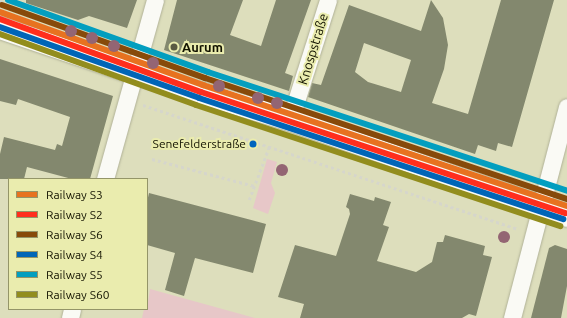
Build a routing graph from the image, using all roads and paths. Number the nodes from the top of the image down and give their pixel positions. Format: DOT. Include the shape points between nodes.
graph roads {
  1 [pos="155,0"];
  2 [pos="328,0"];
  3 [pos="0,1"];
  4 [pos="10,5"];
  5 [pos="38,14"];
  6 [pos="53,19"];
  7 [pos="44,22"];
  8 [pos="0,28"];
  9 [pos="142,47"];
  10 [pos="134,74"];
  11 [pos="127,100"];
  12 [pos="567,107"];
  13 [pos="290,120"];
  14 [pos="269,147"];
  15 [pos="152,159"];
  16 [pos="105,178"];
  17 [pos="254,186"];
  18 [pos="249,200"];
  19 [pos="540,207"];
  20 [pos="567,216"];
  21 [pos="534,235"];
  22 [pos="512,318"];
  1 -- 9 [label="street"];
  2 -- 13 [label="street, Knospstraße"];
  3 -- 4 [label="path"];
  5 -- 6 [label="path"];
  6 -- 7 [label="path" via="51,25"];
  6 -- 9 [label="path"];
  8 -- 10 [label="main road"];
  9 -- 10 [label="street"];
  10 -- 11 [label="street"];
  10 -- 13 [label="main road"];
  11 -- 14 [label="path"];
  11 -- 16 [label="street"];
  12 -- 19 [label="street"];
  13 -- 19 [label="main road"];
  14 -- 17 [label="path"];
  14 -- 21 [label="path"];
  15 -- 17 [label="path"];
  17 -- 18 [label="path"];
  19 -- 20 [label="main road"];
  19 -- 21 [label="street"];
  21 -- 22 [label="street"];
}
